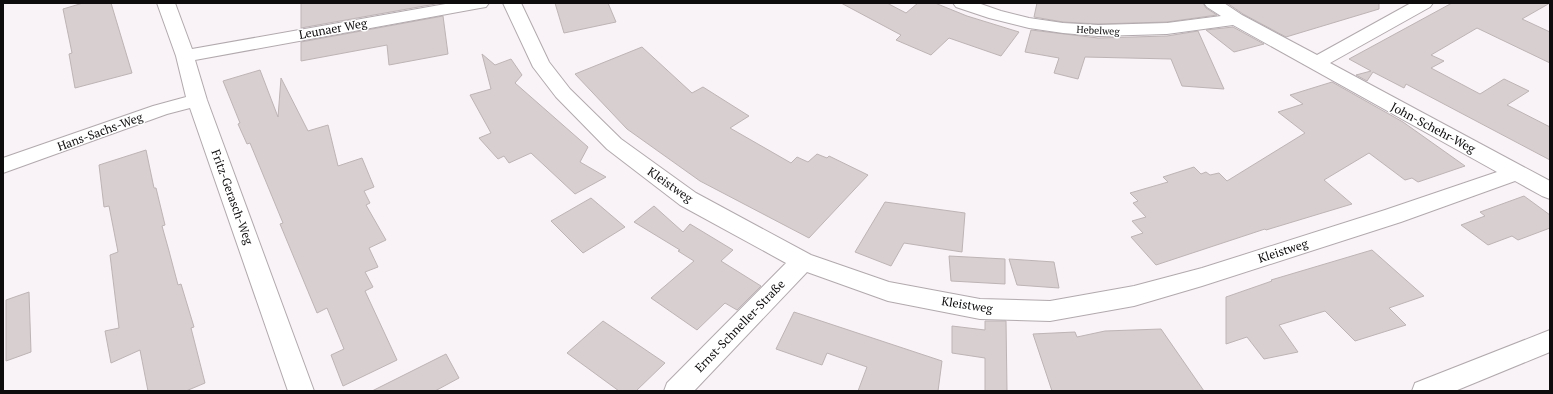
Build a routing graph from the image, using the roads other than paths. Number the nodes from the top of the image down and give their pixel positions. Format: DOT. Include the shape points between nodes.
graph roads {
  1 [pos="166,3"];
  2 [pos="480,3"];
  3 [pos="512,3"];
  4 [pos="962,3"];
  5 [pos="1213,3"];
  6 [pos="1424,3"];
  7 [pos="1236,19"];
  8 [pos="185,56"];
  9 [pos="1316,62"];
  10 [pos="197,100"];
  11 [pos="3,166"];
  12 [pos="1516,173"];
  13 [pos="1550,191"];
  14 [pos="803,261"];
  15 [pos="1550,341"];
  16 [pos="301,391"];
  17 [pos="677,391"];
  18 [pos="1425,391"];
  1 -- 8 [label="street, Fritz-Gerasch-Weg"];
  2 -- 8 [label="street, Leunaer Weg"];
  3 -- 14 [label="street, Kleistweg" via="540,62 563,93 614,144 688,199"];
  4 -- 7 [label="street, Hebelweg" via="1038,24 1106,32 1166,29"];
  5 -- 7 [label="street, John-Schehr-Weg"];
  6 -- 9 [label="street"];
  7 -- 9 [label="street, John-Schehr-Weg"];
  8 -- 10 [label="street, Fritz-Gerasch-Weg"];
  9 -- 12 [label="street, John-Schehr-Weg"];
  10 -- 11 [label="street, Hans-Sachs-Weg" via="160,110"];
  10 -- 16 [label="street, Fritz-Gerasch-Weg"];
  12 -- 13 [label="street, John-Schehr-Weg"];
  12 -- 14 [label="street, Kleistweg" via="1393,216 1202,277 1134,296 1050,311 980,309 888,291"];
  14 -- 17 [label="street, Ernst-Schneller-Straße"];
  15 -- 18 [label="street"];
}
